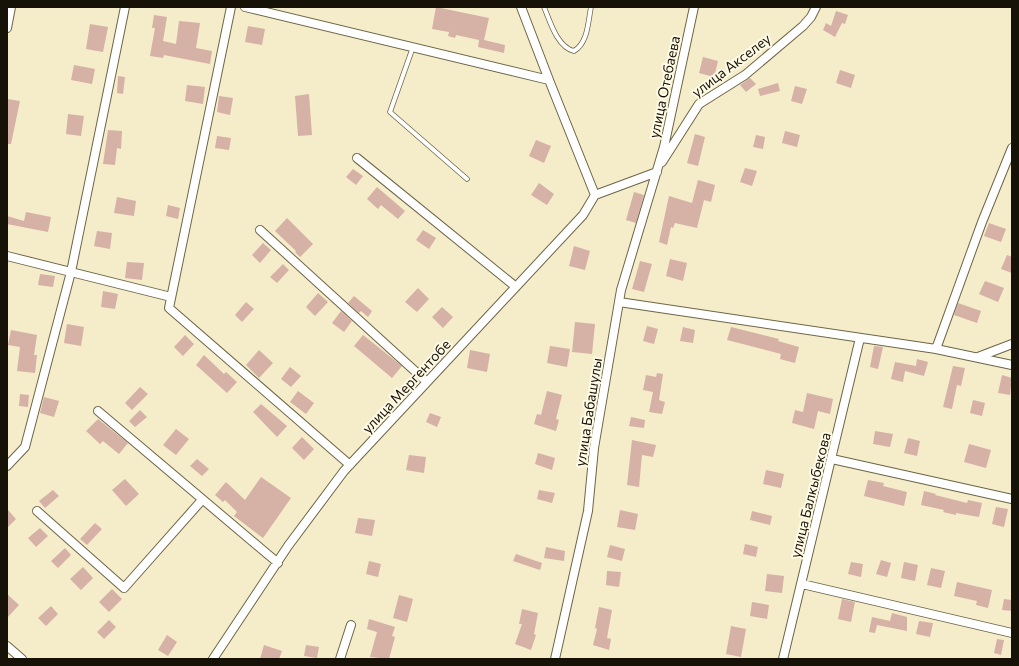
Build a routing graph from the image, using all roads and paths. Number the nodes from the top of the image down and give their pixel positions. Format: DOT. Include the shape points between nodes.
graph roads {
  1 [pos="11,7"];
  2 [pos="125,7"];
  3 [pos="231,7"];
  4 [pos="245,7"];
  5 [pos="521,7"];
  6 [pos="544,7"];
  7 [pos="591,7"];
  8 [pos="694,7"];
  9 [pos="816,7"];
  10 [pos="7,28"];
  11 [pos="413,47"];
  12 [pos="549,80"];
  13 [pos="1012,148"];
  14 [pos="357,158"];
  15 [pos="657,172"];
  16 [pos="467,179"];
  17 [pos="595,195"];
  18 [pos="260,230"];
  19 [pos="7,256"];
  20 [pos="71,272"];
  21 [pos="516,287"];
  22 [pos="171,298"];
  23 [pos="619,302"];
  24 [pos="860,338"];
  25 [pos="1012,344"];
  26 [pos="936,349"];
  27 [pos="977,358"];
  28 [pos="1012,365"];
  29 [pos="428,382"];
  30 [pos="98,411"];
  31 [pos="832,459"];
  32 [pos="350,465"];
  33 [pos="7,466"];
  34 [pos="1012,499"];
  35 [pos="202,500"];
  36 [pos="37,511"];
  37 [pos="278,563"];
  38 [pos="802,584"];
  39 [pos="351,625"];
  40 [pos="1012,633"];
  41 [pos="7,646"];
  42 [pos="22,659"];
  43 [pos="213,659"];
  44 [pos="340,659"];
  45 [pos="555,659"];
  46 [pos="783,659"];
  1 -- 10 [label="street"];
  2 -- 20 [label="street"];
  3 -- 22 [label="street"];
  4 -- 11 [label="street"];
  5 -- 12 [label="street"];
  6 -- 7 [label="lane" via="560,42 567,49 574,51 580,48 584,40"];
  8 -- 15 [label="street, улица Отебаева"];
  9 -- 15 [label="street, улица Акселеу" via="803,26 745,75 699,104"];
  11 -- 12 [label="street"];
  11 -- 16 [label="lane" via="390,112"];
  12 -- 17 [label="street"];
  13 -- 26 [label="street"];
  14 -- 21 [label="street"];
  15 -- 17 [label="street"];
  15 -- 23 [label="street, улица Бабашулы"];
  17 -- 21 [label="street, улица Мергентобе" via="583,215"];
  18 -- 29 [label="street"];
  19 -- 20 [label="street"];
  20 -- 22 [label="street"];
  20 -- 33 [label="street" via="25,447"];
  21 -- 29 [label="street, улица Мергентобе"];
  22 -- 32 [label="street" via="169,308"];
  23 -- 24 [label="street"];
  23 -- 45 [label="street, улица Бабашулы" via="594,448 588,511"];
  24 -- 26 [label="street"];
  24 -- 31 [label="street, улица Балкыбекова"];
  25 -- 27 [label="street"];
  26 -- 27 [label="street"];
  27 -- 28 [label="street"];
  29 -- 32 [label="street, улица Мергентобе"];
  30 -- 35 [label="street"];
  31 -- 34 [label="street"];
  31 -- 38 [label="street, улица Балкыбекова"];
  32 -- 37 [label="street, улица Мергентобе"];
  35 -- 36 [label="street" via="124,588"];
  35 -- 37 [label="street"];
  37 -- 43 [label="street, улица Мергентобе"];
  38 -- 40 [label="street"];
  38 -- 46 [label="street, улица Балкыбекова"];
  39 -- 44 [label="street"];
  41 -- 42 [label="street"];
}
